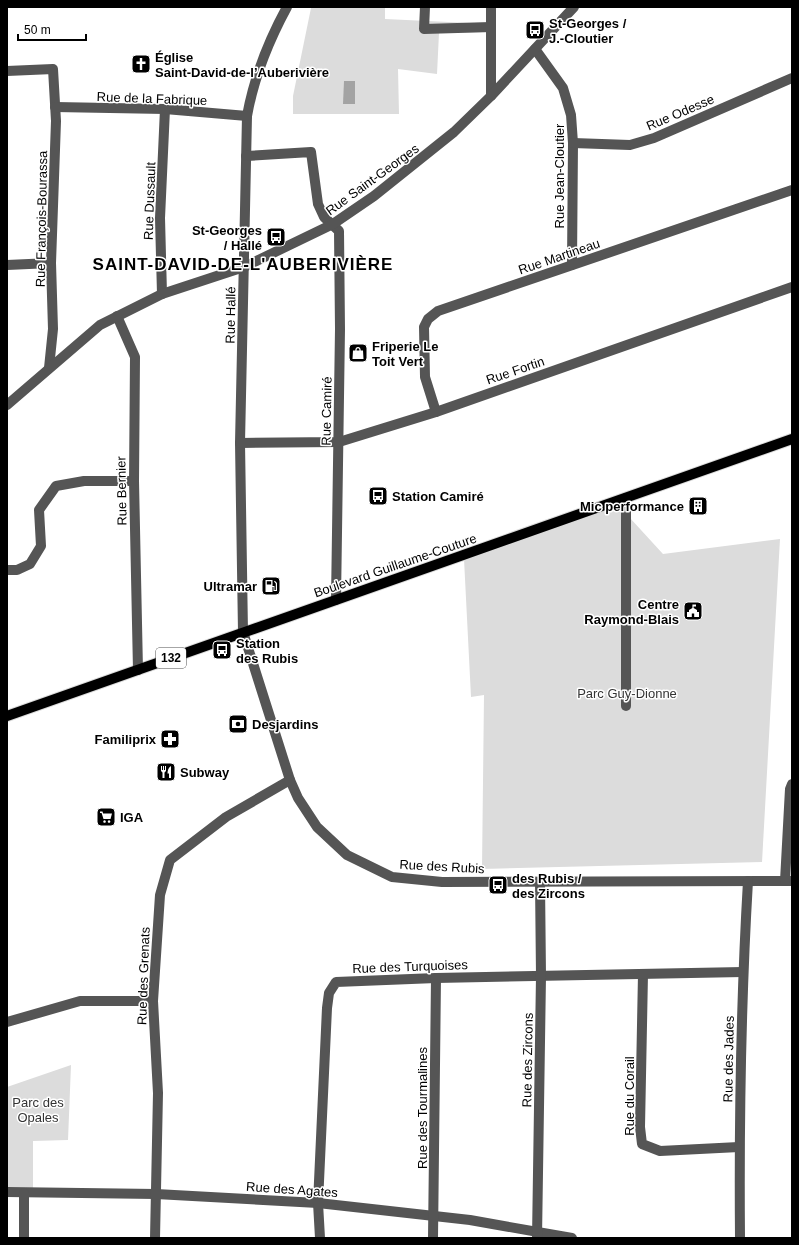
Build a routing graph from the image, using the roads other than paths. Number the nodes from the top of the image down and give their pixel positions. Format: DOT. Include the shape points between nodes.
graph roads {
  1 [pos="287,7"];
  2 [pos="425,7"];
  3 [pos="491,7"];
  4 [pos="574,7"];
  5 [pos="491,27"];
  6 [pos="535,49"];
  7 [pos="7,71"];
  8 [pos="792,78"];
  9 [pos="491,96"];
  10 [pos="55,107"];
  11 [pos="165,109"];
  12 [pos="247,116"];
  13 [pos="573,143"];
  14 [pos="246,156"];
  15 [pos="792,190"];
  16 [pos="333,224"];
  17 [pos="51,263"];
  18 [pos="7,265"];
  19 [pos="572,265"];
  20 [pos="244,267"];
  21 [pos="792,287"];
  22 [pos="162,294"];
  23 [pos="118,316"];
  24 [pos="49,368"];
  25 [pos="7,405"];
  26 [pos="436,412"];
  27 [pos="792,439"];
  28 [pos="339,442"];
  29 [pos="240,443"];
  30 [pos="134,481"];
  31 [pos="626,498"];
  32 [pos="7,570"];
  33 [pos="336,600"];
  34 [pos="243,632"];
  35 [pos="138,670"];
  36 [pos="626,706"];
  37 [pos="7,716"];
  38 [pos="290,780"];
  39 [pos="792,784"];
  40 [pos="748,881"];
  41 [pos="788,881"];
  42 [pos="540,882"];
  43 [pos="743,972"];
  44 [pos="643,974"];
  45 [pos="541,976"];
  46 [pos="436,978"];
  47 [pos="153,1001"];
  48 [pos="7,1022"];
  49 [pos="739,1147"];
  50 [pos="7,1192"];
  51 [pos="24,1193"];
  52 [pos="156,1194"];
  53 [pos="318,1203"];
  54 [pos="434,1216"];
  55 [pos="537,1235"];
  56 [pos="24,1238"];
  57 [pos="155,1238"];
  58 [pos="320,1238"];
  59 [pos="433,1238"];
  60 [pos="572,1238"];
  61 [pos="740,1238"];
  1 -- 12 [label="street, Rue Hallé" via="262,59"];
  2 -- 5 [label="street" via="424,29"];
  3 -- 5 [label="street"];
  4 -- 6 [label="street, Rue Saint-Georges"];
  5 -- 9 [label="street"];
  6 -- 9 [label="street, Rue Saint-Georges"];
  6 -- 13 [label="street, Rue Jean-Cloutier" via="564,88 571,115"];
  7 -- 10 [label="street, Rue François-Bourassa" via="53,70"];
  8 -- 13 [label="street, Rue Odesse" via="654,138 630,144"];
  9 -- 16 [label="street, Rue Saint-Georges" via="430,154"];
  10 -- 11 [label="street, Rue de la Fabrique"];
  10 -- 17 [label="street, Rue François-Bourassa"];
  11 -- 12 [label="street, Rue de la Fabrique"];
  11 -- 22 [label="street, Rue Dussault" via="160,218"];
  12 -- 14 [label="street, Rue Hallé"];
  13 -- 19 [label="street, Rue Jean-Cloutier"];
  14 -- 16 [label="street" via="311,152 318,204 324,217"];
  14 -- 20 [label="street, Rue Hallé"];
  15 -- 19 [label="street, Rue Martineau"];
  16 -- 20 [label="street, Rue Saint-Georges"];
  16 -- 28 [label="street, Rue Camiré" via="339,231"];
  17 -- 18 [label="street"];
  17 -- 24 [label="street, Rue François-Bourassa" via="53,329"];
  19 -- 26 [label="street, Rue Martineau" via="438,310 428,318 424,327 425,377"];
  20 -- 22 [label="street, Rue Saint-Georges"];
  20 -- 29 [label="street, Rue Hallé"];
  21 -- 26 [label="street, Rue Fortin"];
  22 -- 23 [label="street, Rue Saint-Georges"];
  23 -- 24 [label="street, Rue Saint-Georges" via="100,324"];
  23 -- 30 [label="street, Rue Bernier" via="135,357"];
  24 -- 25 [label="street, Rue Saint-Georges"];
  26 -- 28 [label="street, Rue Fortin"];
  27 -- 31 [label="main road, Boulevard Guillaume-Couture / 132"];
  28 -- 29 [label="street, Rue Fortin"];
  28 -- 33 [label="street, Rue Camiré"];
  29 -- 34 [label="street, Rue Hallé"];
  30 -- 32 [label="street" via="84,482 56,486 39,510 41,546 30,564 17,570"];
  30 -- 35 [label="street, Rue Bernier"];
  31 -- 33 [label="main road, Boulevard Guillaume-Couture / 132"];
  31 -- 36 [label="street"];
  33 -- 34 [label="main road, Boulevard Guillaume-Couture / 132"];
  34 -- 35 [label="main road, Boulevard Guillaume-Couture / 132"];
  34 -- 38 [label="street, Rue des Rubis"];
  35 -- 37 [label="main road, Boulevard Guillaume-Couture / 132"];
  38 -- 42 [label="street, Rue des Rubis" via="298,798 317,827 347,855 392,877 442,882"];
  38 -- 47 [label="street, Rue des Grenats" via="226,817 170,860 160,895"];
  39 -- 41 [label="street"];
  40 -- 41 [label="street, Rue des Rubis"];
  40 -- 42 [label="street, Rue des Rubis"];
  40 -- 43 [label="street, Rue des Jades"];
  42 -- 45 [label="street, Rue des Zircons"];
  43 -- 44 [label="street, Rue des Turquoises"];
  43 -- 49 [label="street, Rue des Jades"];
  44 -- 45 [label="street, Rue des Turquoises"];
  44 -- 49 [label="street, Rue du Corail" via="640,1127 642,1144 660,1151"];
  45 -- 46 [label="street, Rue des Turquoises"];
  45 -- 55 [label="street, Rue des Zircons"];
  46 -- 53 [label="street, Rue des Turquoises" via="336,982 329,993 326,1008"];
  46 -- 54 [label="street, Rue des Tourmalines"];
  47 -- 48 [label="street" via="80,1001"];
  47 -- 52 [label="street, Rue des Grenats" via="158,1093"];
  49 -- 61 [label="street, Rue des Jades"];
  50 -- 51 [label="street, Rue des Agates"];
  51 -- 52 [label="street, Rue des Agates"];
  51 -- 56 [label="street"];
  52 -- 53 [label="street, Rue des Agates"];
  52 -- 57 [label="street, Rue des Grenats"];
  53 -- 54 [label="street, Rue des Agates"];
  53 -- 58 [label="street, Rue des Turquoises"];
  54 -- 55 [label="street, Rue des Agates"];
  54 -- 59 [label="street, Rue des Tourmalines"];
  55 -- 60 [label="street, Rue des Agates"];
}
